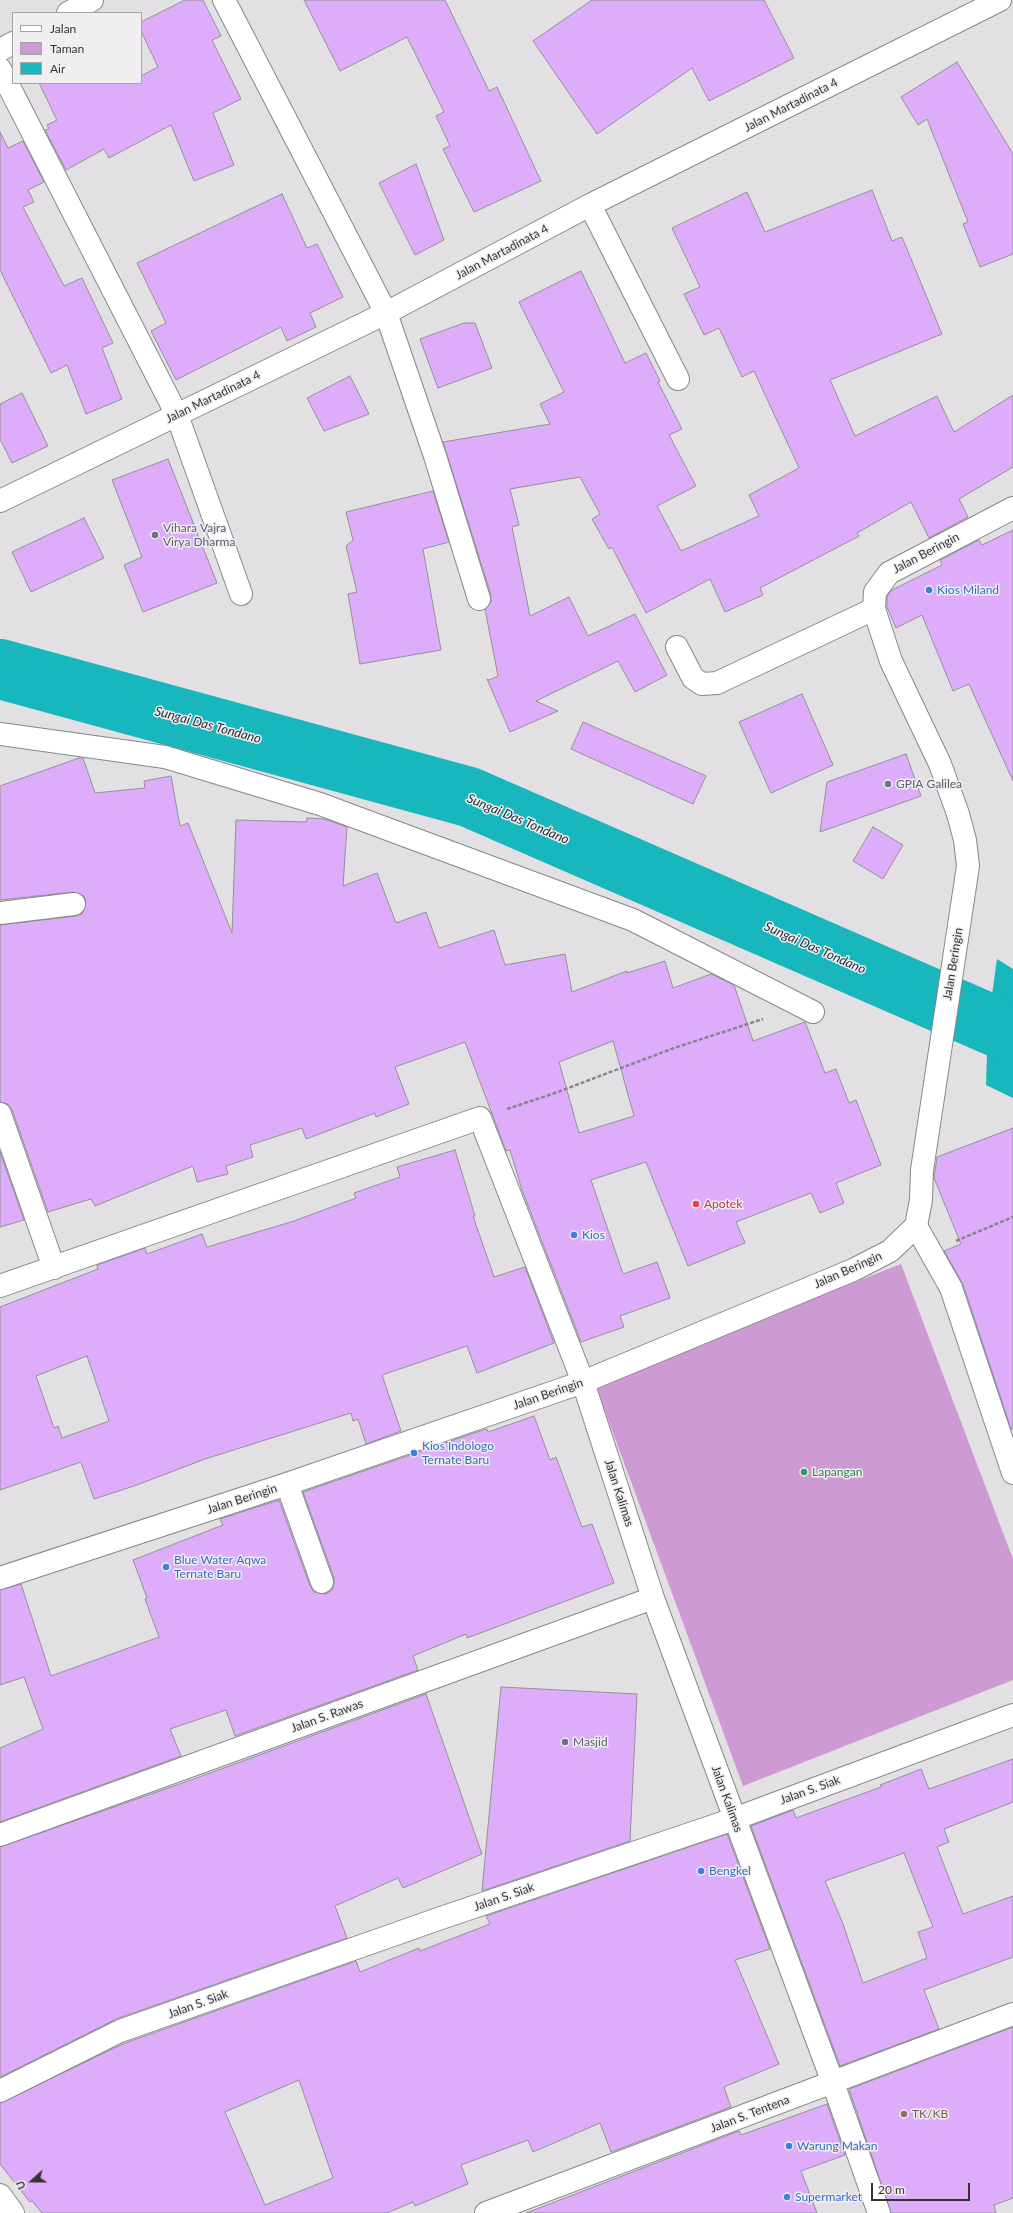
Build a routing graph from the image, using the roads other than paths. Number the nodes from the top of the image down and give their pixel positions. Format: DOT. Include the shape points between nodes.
graph roads {
  1 [pos="92,0"];
  2 [pos="224,0"];
  3 [pos="1000,0"];
  4 [pos="70,12"];
  5 [pos="12,44"];
  6 [pos="0,50"];
  7 [pos="0,69"];
  8 [pos="590,205"];
  9 [pos="386,313"];
  10 [pos="678,379"];
  11 [pos="177,415"];
  12 [pos="1,500"];
  13 [pos="1013,508"];
  14 [pos="241,594"];
  15 [pos="479,599"];
  16 [pos="874,609"];
  17 [pos="677,647"];
  18 [pos="0,734"];
  19 [pos="74,904"];
  20 [pos="0,913"];
  21 [pos="809,1009"];
  22 [pos="0,1114"];
  23 [pos="916,1226"];
  24 [pos="54,1268"];
  25 [pos="0,1286"];
  26 [pos="583,1382"];
  27 [pos="1013,1473"];
  28 [pos="287,1484"];
  29 [pos="0,1578"];
  30 [pos="322,1582"];
  31 [pos="653,1598"];
  32 [pos="1013,1715"];
  33 [pos="734,1819"];
  34 [pos="0,1835"];
  35 [pos="1013,2014"];
  36 [pos="833,2083"];
  37 [pos="0,2091"];
  38 [pos="0,2195"];
  39 [pos="13,2213"];
  40 [pos="486,2213"];
  41 [pos="879,2213"];
  1 -- 4 [label="street"];
  2 -- 9 [label="street"];
  3 -- 8 [label="street, Jalan Martadinata 4"];
  5 -- 6 [label="street"];
  7 -- 11 [label="street"];
  8 -- 9 [label="street, Jalan Martadinata 4"];
  8 -- 10 [label="street"];
  9 -- 11 [label="street, Jalan Martadinata 4"];
  9 -- 15 [label="street" via="435,456"];
  11 -- 12 [label="street, Jalan Martadinata 4"];
  11 -- 14 [label="street"];
  13 -- 16 [label="street, Jalan Beringin" via="889,573 875,592"];
  16 -- 17 [label="street" via="717,683 702,684 694,678"];
  16 -- 23 [label="street, Jalan Beringin" via="891,661 940,764 956,807 965,840 968,866 922,1170 921,1200"];
  18 -- 21 [label="street" via="165,757 320,804 634,920"];
  19 -- 20 [label="street"];
  22 -- 24 [label="street"];
  23 -- 26 [label="street, Jalan Beringin" via="890,1251 853,1270"];
  23 -- 27 [label="street" via="951,1288"];
  24 -- 25 [label="street"];
  24 -- 26 [label="street, Jalan Kalimas" via="480,1118"];
  26 -- 28 [label="street, Jalan Beringin"];
  26 -- 31 [label="street, Jalan Kalimas"];
  28 -- 29 [label="street, Jalan Beringin"];
  28 -- 30 [label="street"];
  31 -- 33 [label="street, Jalan Kalimas"];
  31 -- 34 [label="street, Jalan S. Rawas"];
  32 -- 33 [label="street, Jalan S. Siak"];
  33 -- 36 [label="street, Jalan Kalimas"];
  33 -- 37 [label="street, Jalan S. Siak" via="441,1918 120,2031"];
  35 -- 36 [label="street, Jalan S. Tentena"];
  36 -- 40 [label="street, Jalan S. Tentena"];
  36 -- 41 [label="street, Jalan Kalimas"];
  38 -- 39 [label="street"];
}
